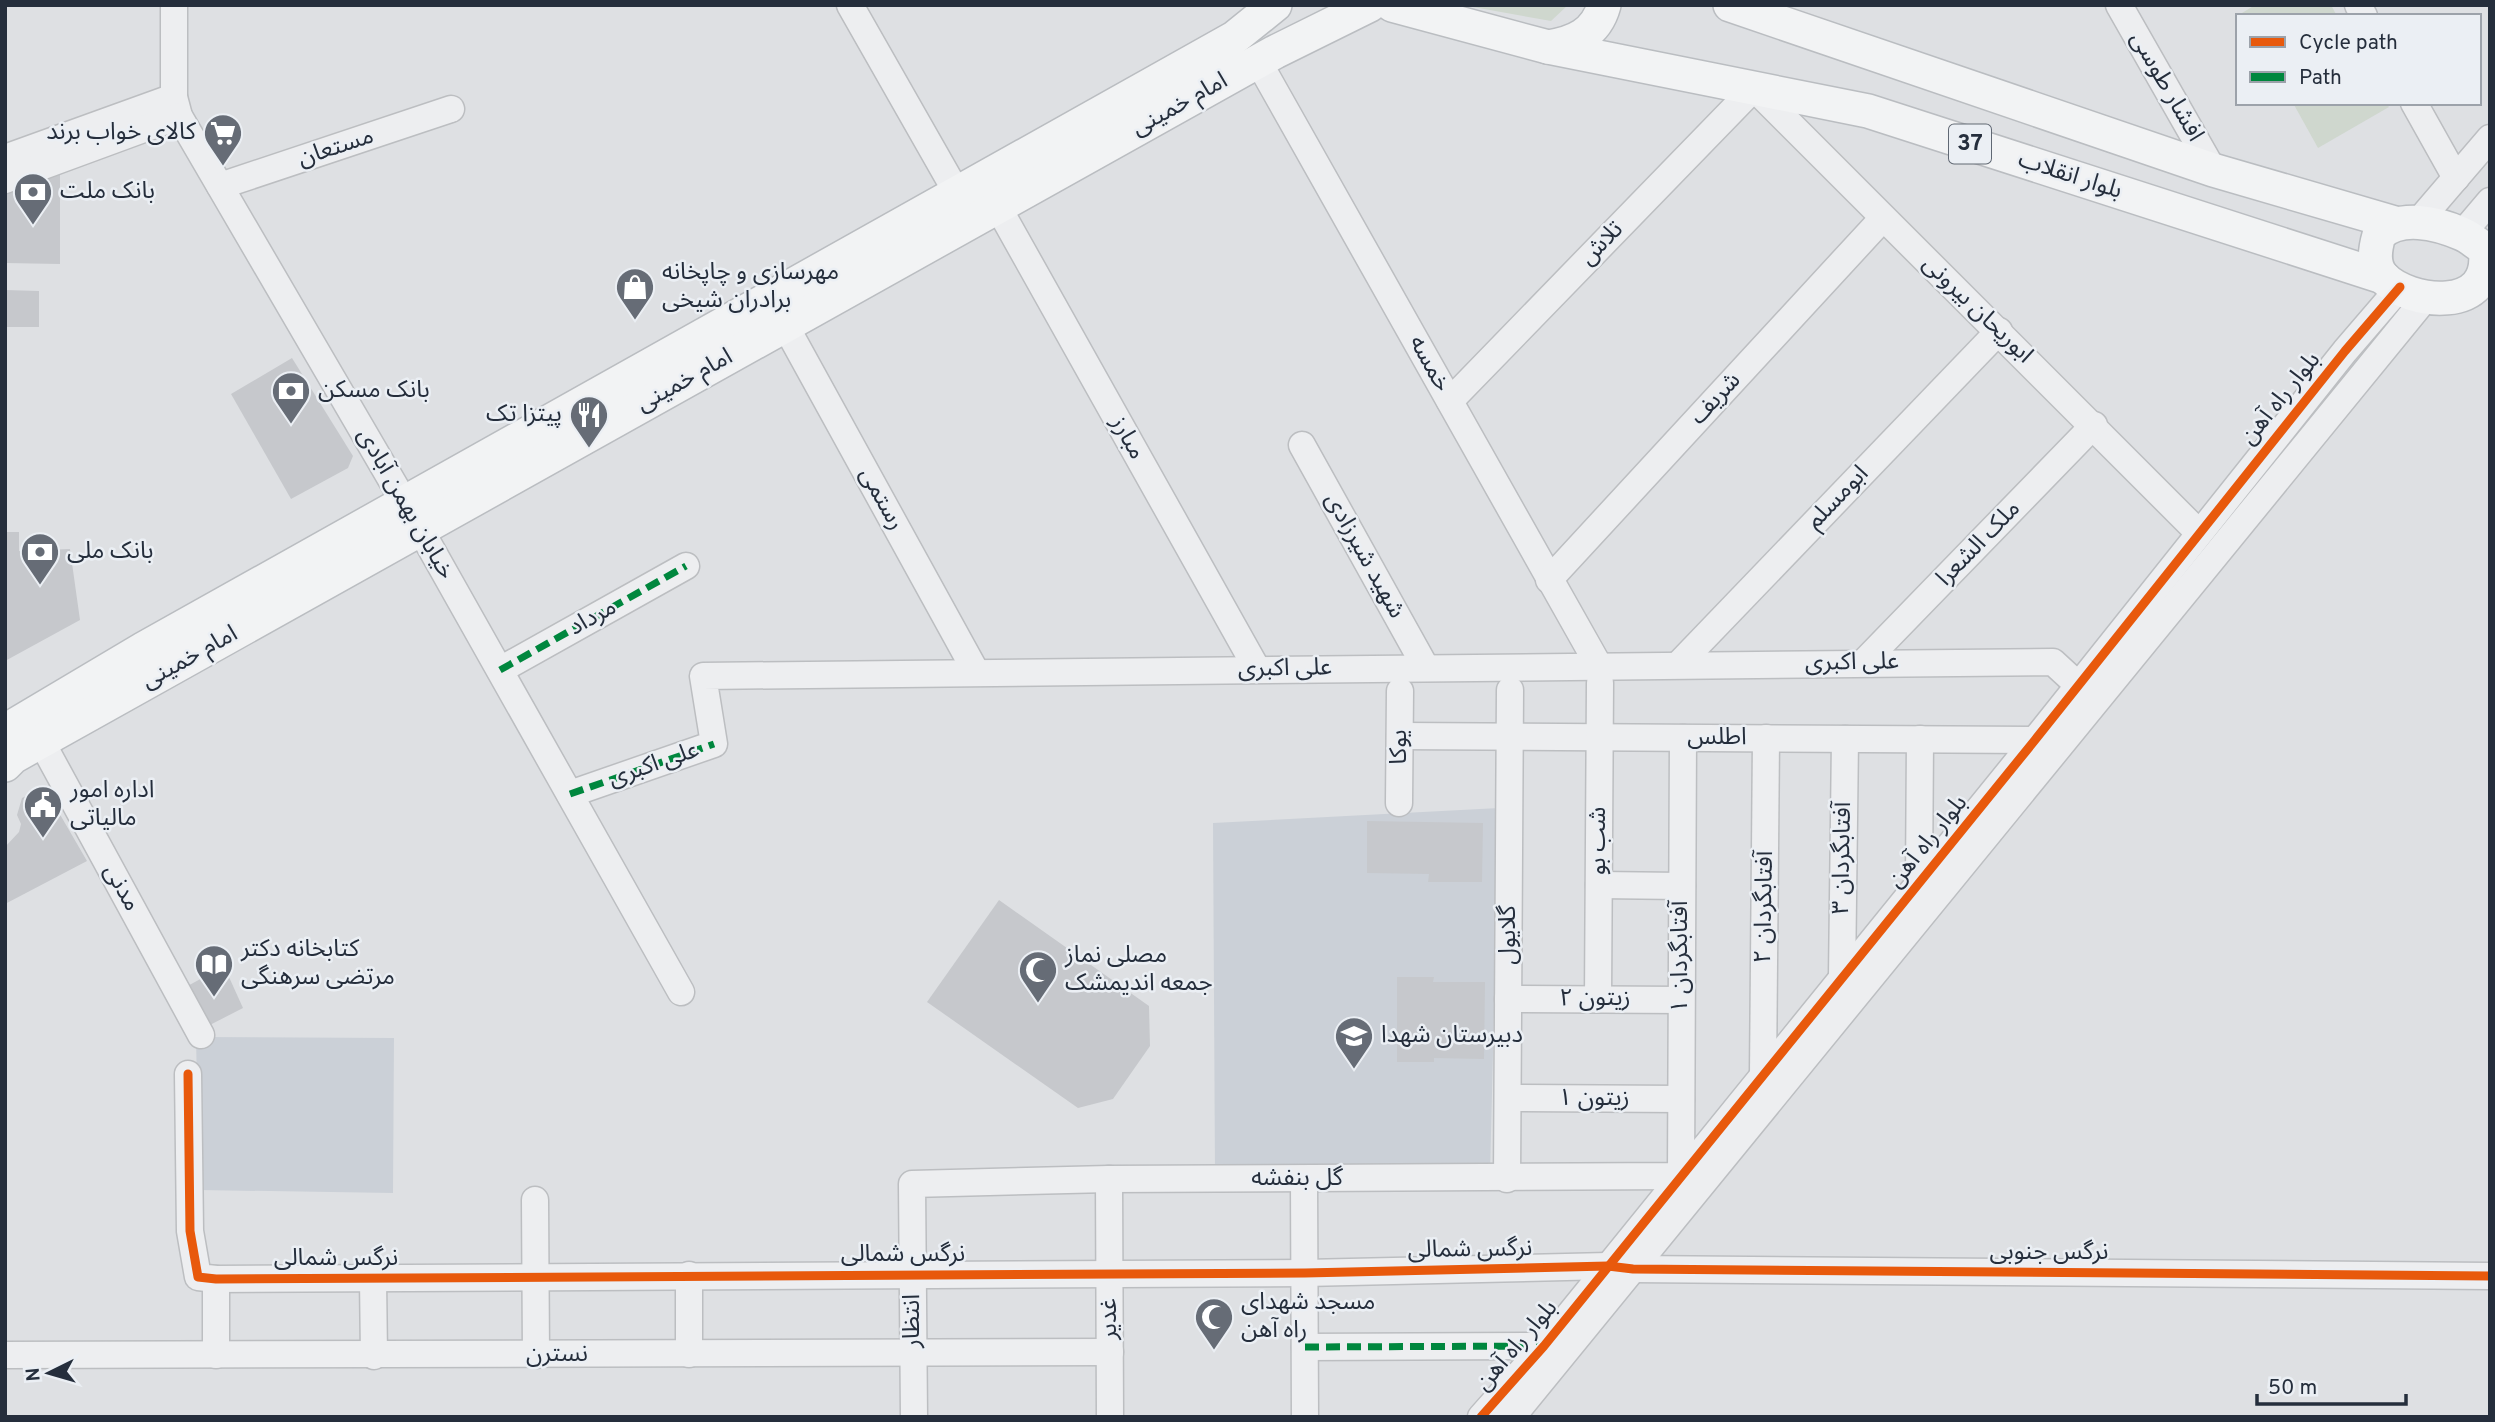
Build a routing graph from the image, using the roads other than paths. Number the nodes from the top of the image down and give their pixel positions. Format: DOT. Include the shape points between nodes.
graph roads {
  1 [pos="174,5"];
  2 [pos="850,5"];
  3 [pos="1242,5"];
  4 [pos="1275,5"];
  5 [pos="1370,5"];
  6 [pos="1392,5"];
  7 [pos="1604,5"];
  8 [pos="1730,5"];
  9 [pos="2119,5"];
  10 [pos="1234,38"];
  11 [pos="1548,47"];
  12 [pos="1258,61"];
  13 [pos="1754,88"];
  14 [pos="2415,105"];
  15 [pos="177,107"];
  16 [pos="451,110"];
  17 [pos="2490,138"];
  18 [pos="5,158"];
  19 [pos="2213,170"];
  20 [pos="2456,178"];
  21 [pos="5,180"];
  22 [pos="220,186"];
  23 [pos="957,193"];
  24 [pos="2490,201"];
  25 [pos="998,207"];
  26 [pos="1883,218"];
  27 [pos="2407,223"];
  28 [pos="2479,244"];
  29 [pos="2403,286"];
  30 [pos="2482,298"];
  31 [pos="785,326"];
  32 [pos="1999,331"];
  33 [pos="1450,401"];
  34 [pos="2094,425"];
  35 [pos="1302,445"];
  36 [pos="412,516"];
  37 [pos="2198,533"];
  38 [pos="686,566"];
  39 [pos="1549,580"];
  40 [pos="1863,663"];
  41 [pos="1678,665"];
  42 [pos="1426,668"];
  43 [pos="1257,669"];
  44 [pos="500,670"];
  45 [pos="976,672"];
  46 [pos="1600,675"];
  47 [pos="2078,685"];
  48 [pos="1510,690"];
  49 [pos="1400,691"];
  50 [pos="5,732"];
  51 [pos="1400,736"];
  52 [pos="1510,736"];
  53 [pos="1600,737"];
  54 [pos="1683,738"];
  55 [pos="1766,738"];
  56 [pos="1845,738"];
  57 [pos="1920,739"];
  58 [pos="2035,740"];
  59 [pos="41,741"];
  60 [pos="5,765"];
  61 [pos="570,794"];
  62 [pos="1399,803"];
  63 [pos="1919,883"];
  64 [pos="1599,885"];
  65 [pos="1682,886"];
  66 [pos="1842,978"];
  67 [pos="681,992"];
  68 [pos="1508,999"];
  69 [pos="1598,999"];
  70 [pos="1681,1000"];
  71 [pos="201,1035"];
  72 [pos="188,1074"];
  73 [pos="1763,1075"];
  74 [pos="1508,1098"];
  75 [pos="1681,1099"];
  76 [pos="1681,1176"];
  77 [pos="1109,1180"];
  78 [pos="1304,1180"];
  79 [pos="1507,1180"];
  80 [pos="912,1184"];
  81 [pos="535,1200"];
  82 [pos="1621,1268"];
  83 [pos="1110,1273"];
  84 [pos="1305,1273"];
  85 [pos="913,1274"];
  86 [pos="535,1275"];
  87 [pos="689,1275"];
  88 [pos="2490,1276"];
  89 [pos="207,1278"];
  90 [pos="373,1279"];
  91 [pos="1544,1346"];
  92 [pos="1305,1347"];
  93 [pos="1110,1352"];
  94 [pos="913,1353"];
  95 [pos="689,1354"];
  96 [pos="5,1355"];
  97 [pos="216,1355"];
  98 [pos="536,1355"];
  99 [pos="374,1356"];
  100 [pos="914,1417"];
  101 [pos="1110,1417"];
  102 [pos="1305,1417"];
  103 [pos="1480,1417"];
  104 [pos="1512,1417"];
  1 -- 15 [label="street, خیابان بهمن آبادی"];
  2 -- 23 [label="street"];
  3 -- 10 [label="main road"];
  4 -- 10 [label="main road, امام خمینی"];
  5 -- 12 [label="main road, امام خمینی"];
  6 -- 11 [label="main road, 37"];
  7 -- 11 [label="main road" via="1587,34 1571,44"];
  8 -- 19 [label="main road, 37"];
  9 -- 19 [label="street, افشار طوسی"];
  10 -- 23 [label="main road, امام خمینی"];
  11 -- 13 [label="main road, بلوار انقلاب / 37"];
  12 -- 25 [label="main road, امام خمینی"];
  12 -- 33 [label="street, خمسه"];
  13 -- 26 [label="street, ابوریحان بیرونی"];
  13 -- 29 [label="main road, بلوار انقلاب / 37" via="1868,111"];
  13 -- 33 [label="street, تلاش"];
  14 -- 20 [label="street"];
  15 -- 18 [label="street"];
  15 -- 21 [label="street"];
  15 -- 22 [label="street, خیابان بهمن آبادی"];
  16 -- 22 [label="street, مستعان"];
  17 -- 20 [label="street"];
  19 -- 27 [label="main road, 37"];
  20 -- 27 [label="street"];
  22 -- 36 [label="street, خیابان بهمن آبادی"];
  23 -- 36 [label="main road, امام خمینی"];
  24 -- 28 [label="street"];
  25 -- 31 [label="main road, امام خمینی"];
  25 -- 43 [label="street, مبارز"];
  26 -- 32 [label="street, ابوریحان بیرونی"];
  26 -- 39 [label="street, شریف"];
  27 -- 28 [label="main road, 37"];
  27 -- 29 [label="main road" via="2379,236 2375,246 2375,258"];
  28 -- 30 [label="main road, 37" via="2490,262"];
  29 -- 30 [label="main road, 37" via="2456,298"];
  29 -- 37 [label="street, بلوار راه آهن"];
  29 -- 82 [label="street, بلوار راه آهن"];
  31 -- 36 [label="main road, امام خمینی"];
  31 -- 45 [label="street, رستمی"];
  32 -- 34 [label="street, ابوریحان بیرونی"];
  32 -- 41 [label="street, ابومسلم"];
  33 -- 39 [label="street, خمسه"];
  34 -- 37 [label="street, ابوریحان بیرونی"];
  34 -- 40 [label="street, ملک الشعرا"];
  35 -- 42 [label="street, شهید شیرزادی"];
  36 -- 44 [label="street, خیابان بهمن آبادی"];
  36 -- 50 [label="main road, امام خمینی" via="143,649"];
  36 -- 59 [label="main road, امام خمینی"];
  37 -- 47 [label="street, بلوار راه آهن"];
  38 -- 44 [label="street, مرداد"];
  39 -- 46 [label="street, خمسه"];
  40 -- 41 [label="street, علی اکبری"];
  40 -- 47 [label="street, علی اکبری" via="2053,662"];
  41 -- 46 [label="street, علی اکبری"];
  42 -- 43 [label="street, علی اکبری"];
  42 -- 46 [label="street, علی اکبری"];
  43 -- 45 [label="street, علی اکبری"];
  44 -- 61 [label="street, خیابان بهمن آبادی"];
  45 -- 61 [label="street, علی اکبری" via="703,676 714,744"];
  46 -- 53 [label="street, شب بو"];
  47 -- 58 [label="street, بلوار راه آهن"];
  48 -- 52 [label="street, گلایول"];
  49 -- 51 [label="street, یوکا"];
  51 -- 52 [label="street, اطلس"];
  51 -- 62 [label="street, یوکا"];
  52 -- 53 [label="street, اطلس"];
  52 -- 68 [label="street, گلایول"];
  53 -- 54 [label="street, اطلس"];
  53 -- 64 [label="street, شب بو"];
  54 -- 55 [label="street, اطلس"];
  54 -- 65 [label="street, آفتابگردان ۱"];
  55 -- 56 [label="street, اطلس"];
  55 -- 73 [label="street, آفتابگردان ۲"];
  56 -- 57 [label="street, اطلس"];
  56 -- 66 [label="street, آفتابگردان ۳"];
  57 -- 58 [label="street, اطلس"];
  57 -- 63 [label="street"];
  58 -- 63 [label="street, بلوار راه آهن"];
  59 -- 60 [label="main road, امام خمینی"];
  59 -- 71 [label="street, مدنی"];
  61 -- 67 [label="street, خیابان بهمن آبادی"];
  63 -- 66 [label="street, بلوار راه آهن"];
  64 -- 65 [label="street"];
  64 -- 69 [label="street, شب بو"];
  65 -- 70 [label="street, آفتابگردان ۱"];
  66 -- 73 [label="street, بلوار راه آهن"];
  68 -- 69 [label="street, زیتون ۲"];
  68 -- 74 [label="street, گلایول"];
  69 -- 70 [label="street, زیتون ۲"];
  70 -- 75 [label="street, آفتابگردان ۱"];
  72 -- 89 [label="street" via="190,1231"];
  73 -- 76 [label="street, بلوار راه آهن"];
  74 -- 75 [label="street, زیتون ۱"];
  74 -- 79 [label="street, گلایول"];
  75 -- 76 [label="street, آفتابگردان ۱"];
  76 -- 79 [label="street, گل بنفشه"];
  76 -- 82 [label="street, بلوار راه آهن"];
  77 -- 78 [label="street, گل بنفشه"];
  77 -- 80 [label="street, گل بنفشه"];
  77 -- 83 [label="street, غدیر"];
  78 -- 79 [label="street, گل بنفشه"];
  78 -- 84 [label="street"];
  80 -- 85 [label="street, انتظار"];
  81 -- 86 [label="street"];
  82 -- 84 [label="street, نرگس شمالی"];
  82 -- 88 [label="street, نرگس جنوبی"];
  82 -- 91 [label="street, بلوار راه آهن"];
  82 -- 104 [label="street, بلوار راه آهن"];
  83 -- 84 [label="street, نرگس شمالی"];
  83 -- 85 [label="street, نرگس شمالی"];
  83 -- 93 [label="street, غدیر"];
  84 -- 92 [label="street"];
  85 -- 87 [label="street, نرگس شمالی"];
  85 -- 94 [label="street, انتظار"];
  86 -- 87 [label="street, نرگس شمالی"];
  86 -- 90 [label="street, نرگس شمالی"];
  86 -- 98 [label="street"];
  87 -- 95 [label="street"];
  89 -- 90 [label="street, نرگس شمالی"];
  89 -- 97 [label="street"];
  90 -- 99 [label="street"];
  91 -- 92 [label="street"];
  91 -- 103 [label="street, بلوار راه آهن"];
  92 -- 102 [label="street"];
  93 -- 94 [label="street, نسترن"];
  93 -- 101 [label="street, غدیر"];
  94 -- 95 [label="street, نسترن"];
  94 -- 100 [label="street, انتظار"];
  95 -- 98 [label="street, نسترن"];
  96 -- 97 [label="street, نسترن"];
  97 -- 99 [label="street, نسترن"];
  98 -- 99 [label="street, نسترن"];
}
